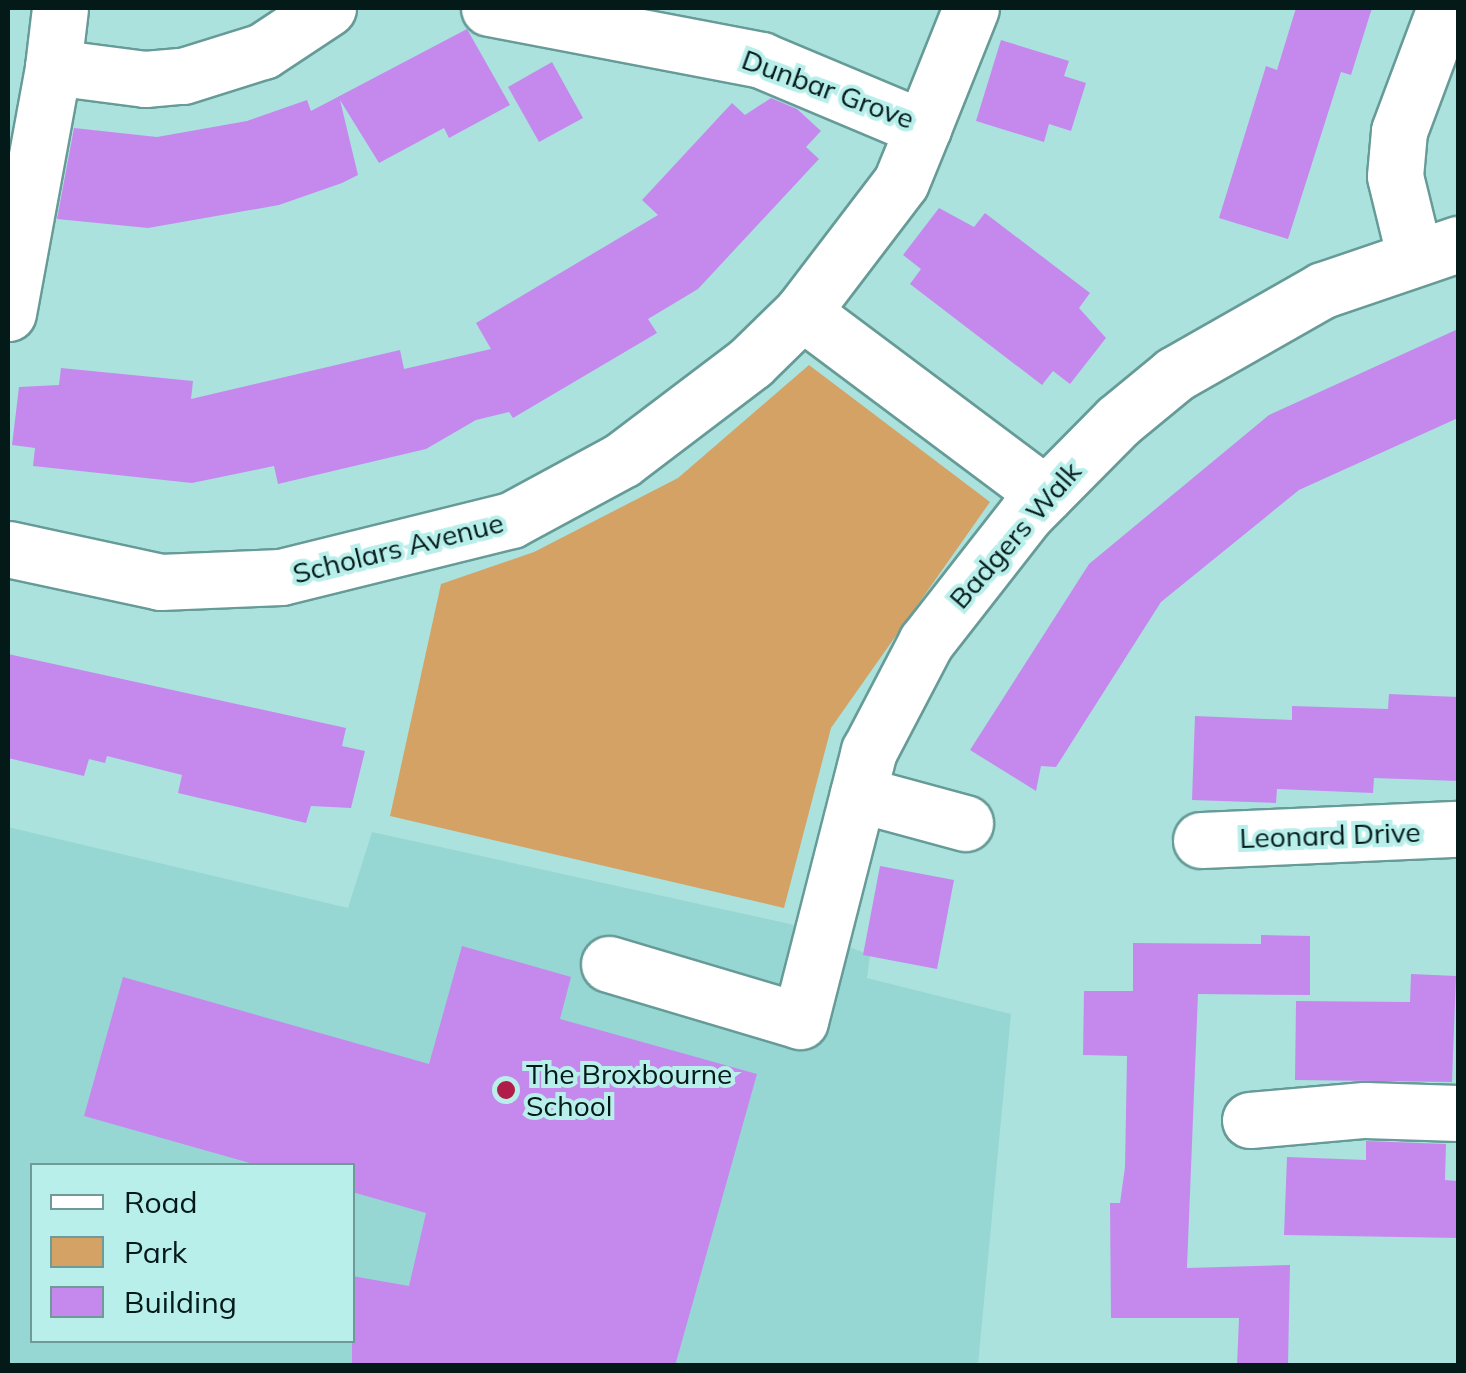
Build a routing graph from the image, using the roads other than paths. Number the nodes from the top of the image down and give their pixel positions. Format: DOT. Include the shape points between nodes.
graph roads {
  1 [pos="60,8"];
  2 [pos="489,8"];
  3 [pos="971,8"];
  4 [pos="1445,8"];
  5 [pos="319,9"];
  6 [pos="53,67"];
  7 [pos="923,128"];
  8 [pos="1437,251"];
  9 [pos="802,312"];
  10 [pos="8,313"];
  11 [pos="1045,494"];
  12 [pos="8,549"];
  13 [pos="858,794"];
  14 [pos="965,824"];
  15 [pos="1458,830"];
  16 [pos="1201,840"];
  17 [pos="610,964"];
  18 [pos="1458,1114"];
  19 [pos="1250,1120"];
  1 -- 6 [label="street"];
  2 -- 7 [label="street, Dunbar Grove" via="761,60"];
  3 -- 7 [label="street, Dunbar Grove"];
  4 -- 8 [label="street" via="1399,131 1395,176"];
  5 -- 6 [label="street" via="262,51 183,76 145,79"];
  6 -- 10 [label="street"];
  7 -- 9 [label="street, Scholars Avenue" via="901,182"];
  8 -- 11 [label="street, Badgers Walk" via="1323,290 1175,374"];
  9 -- 11 [label="street"];
  9 -- 12 [label="street, Scholars Avenue" via="751,362 622,460 511,520 282,577 160,582"];
  11 -- 13 [label="street, Badgers Walk" via="926,642 869,750"];
  13 -- 14 [label="street"];
  13 -- 17 [label="street, Badgers Walk" via="800,1020"];
  15 -- 16 [label="street, Leonard Drive"];
  18 -- 19 [label="street" via="1365,1110"];
}
